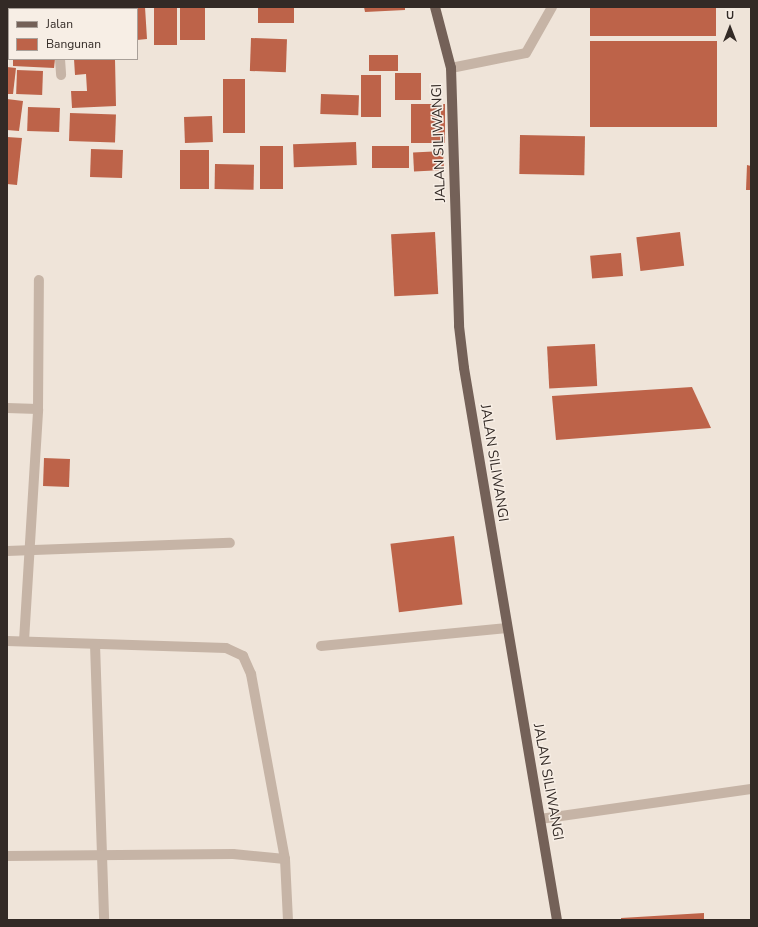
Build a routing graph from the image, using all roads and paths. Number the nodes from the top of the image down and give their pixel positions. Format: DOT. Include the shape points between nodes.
graph roads {
  1 [pos="436,7"];
  2 [pos="552,7"];
  3 [pos="60,60"];
  4 [pos="451,68"];
  5 [pos="61,74"];
  6 [pos="39,280"];
  7 [pos="7,408"];
  8 [pos="38,409"];
  9 [pos="230,543"];
  10 [pos="7,551"];
  11 [pos="28,552"];
  12 [pos="507,628"];
  13 [pos="7,641"];
  14 [pos="24,641"];
  15 [pos="95,644"];
  16 [pos="321,646"];
  17 [pos="751,789"];
  18 [pos="540,819"];
  19 [pos="101,855"];
  20 [pos="7,856"];
  21 [pos="285,859"];
  22 [pos="104,920"];
  23 [pos="288,920"];
  24 [pos="557,920"];
  1 -- 4 [label="main road, JALAN SILIWANGI"];
  2 -- 4 [label="street" via="526,53"];
  3 -- 5 [label="street"];
  4 -- 12 [label="main road, JALAN SILIWANGI" via="459,326"];
  6 -- 8 [label="street"];
  7 -- 8 [label="street"];
  8 -- 11 [label="street"];
  9 -- 11 [label="street"];
  10 -- 11 [label="street"];
  11 -- 14 [label="street"];
  12 -- 16 [label="street"];
  12 -- 18 [label="main road, JALAN SILIWANGI"];
  13 -- 14 [label="street"];
  14 -- 15 [label="street"];
  15 -- 19 [label="street"];
  15 -- 21 [label="street" via="226,648 243,656 251,674"];
  17 -- 18 [label="street"];
  18 -- 24 [label="main road, JALAN SILIWANGI"];
  19 -- 20 [label="street"];
  19 -- 21 [label="street" via="233,854"];
  19 -- 22 [label="street"];
  21 -- 23 [label="street"];
}
